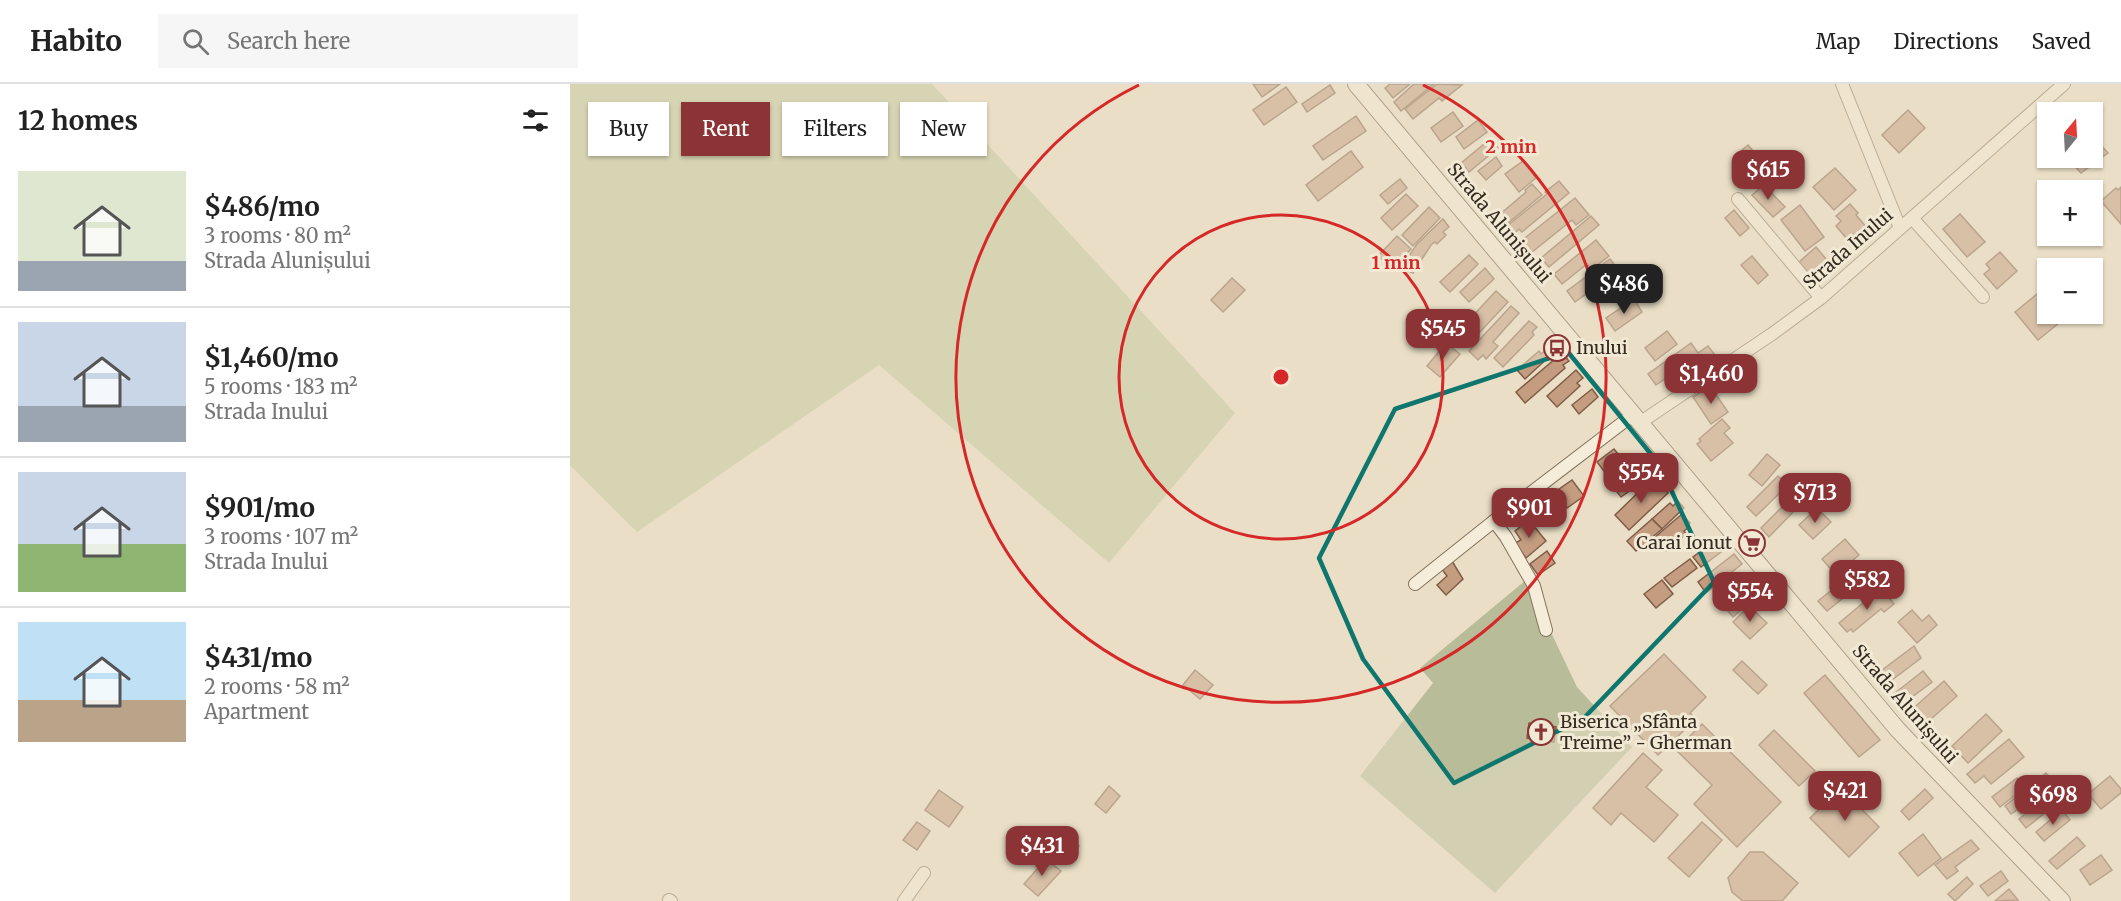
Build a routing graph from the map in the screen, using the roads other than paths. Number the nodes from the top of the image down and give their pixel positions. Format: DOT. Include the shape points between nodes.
graph roads {
  1 [pos="1356,84"];
  2 [pos="1842,84"];
  3 [pos="2064,84"];
  4 [pos="1737,199"];
  5 [pos="1912,218"];
  6 [pos="1900,228"];
  7 [pos="1983,297"];
  8 [pos="1821,298"];
  9 [pos="1638,418"];
  10 [pos="1494,521"];
  11 [pos="1415,584"];
  12 [pos="1546,630"];
  13 [pos="924,873"];
  14 [pos="904,901"];
  15 [pos="2062,901"];
  1 -- 9 [label="main road, Strada Alunișului"];
  2 -- 6 [label="street"];
  3 -- 5 [label="street, Strada Inului"];
  4 -- 8 [label="street"];
  5 -- 6 [label="street, Strada Inului"];
  5 -- 7 [label="street"];
  6 -- 8 [label="street, Strada Inului"];
  8 -- 9 [label="street, Strada Inului" via="1772,334"];
  9 -- 10 [label="street, Strada Inului"];
  9 -- 15 [label="main road, Strada Alunișului" via="1898,730"];
  10 -- 11 [label="street, Strada Inului"];
  10 -- 12 [label="street" via="1534,586"];
  13 -- 14 [label="street"];
}
